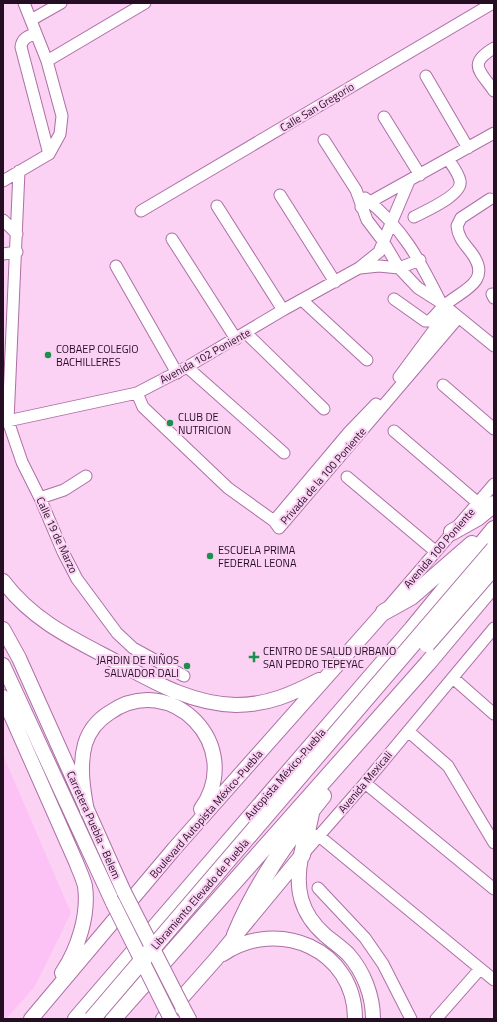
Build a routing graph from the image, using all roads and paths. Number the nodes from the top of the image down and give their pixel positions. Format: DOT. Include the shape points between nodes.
graph roads {
  1 [pos="24,3"];
  2 [pos="61,3"];
  3 [pos="145,3"];
  4 [pos="493,3"];
  5 [pos="31,20"];
  6 [pos="36,33"];
  7 [pos="494,48"];
  8 [pos="47,61"];
  9 [pos="426,76"];
  10 [pos="494,91"];
  11 [pos="384,117"];
  12 [pos="494,132"];
  13 [pos="324,140"];
  14 [pos="468,148"];
  15 [pos="49,154"];
  16 [pos="448,159"];
  17 [pos="20,171"];
  18 [pos="420,175"];
  19 [pos="3,181"];
  20 [pos="409,181"];
  21 [pos="280,194"];
  22 [pos="490,199"];
  23 [pos="365,204"];
  24 [pos="217,206"];
  25 [pos="141,212"];
  26 [pos="414,217"];
  27 [pos="3,220"];
  28 [pos="392,220"];
  29 [pos="17,234"];
  30 [pos="172,239"];
  31 [pos="383,241"];
  32 [pos="17,252"];
  33 [pos="3,254"];
  34 [pos="420,260"];
  35 [pos="116,266"];
  36 [pos="360,268"];
  37 [pos="399,268"];
  38 [pos="335,282"];
  39 [pos="394,299"];
  40 [pos="302,300"];
  41 [pos="449,309"];
  42 [pos="283,310"];
  43 [pos="13,322"];
  44 [pos="3,332"];
  45 [pos="246,334"];
  46 [pos="236,339"];
  47 [pos="494,346"];
  48 [pos="367,360"];
  49 [pos="187,367"];
  50 [pos="177,373"];
  51 [pos="443,385"];
  52 [pos="137,392"];
  53 [pos="324,409"];
  54 [pos="6,422"];
  55 [pos="494,428"];
  56 [pos="394,431"];
  57 [pos="284,453"];
  58 [pos="86,476"];
  59 [pos="347,477"];
  60 [pos="494,484"];
  61 [pos="40,498"];
  62 [pos="478,503"];
  63 [pos="494,504"];
  64 [pos="494,525"];
  65 [pos="494,529"];
  66 [pos="452,532"];
  67 [pos="494,549"];
  68 [pos="435,552"];
  69 [pos="494,567"];
  70 [pos="3,582"];
  71 [pos="494,584"];
  72 [pos="494,590"];
  73 [pos="384,612"];
  74 [pos="463,622"];
  75 [pos="494,628"];
  76 [pos="3,629"];
  77 [pos="428,663"];
  78 [pos="3,666"];
  79 [pos="184,676"];
  80 [pos="327,676"];
  81 [pos="453,678"];
  82 [pos="3,697"];
  83 [pos="494,714"];
  84 [pos="408,731"];
  85 [pos="365,783"];
  86 [pos="311,810"];
  87 [pos="87,811"];
  88 [pos="313,835"];
  89 [pos="494,843"];
  90 [pos="174,849"];
  91 [pos="302,855"];
  92 [pos="318,888"];
  93 [pos="494,890"];
  94 [pos="235,935"];
  95 [pos="216,958"];
  96 [pos="480,968"];
  97 [pos="494,980"];
  98 [pos="42,1006"];
  99 [pos="31,1019"];
  100 [pos="76,1019"];
  101 [pos="92,1019"];
  102 [pos="106,1019"];
  103 [pos="113,1019"];
  104 [pos="163,1019"];
  105 [pos="171,1019"];
  106 [pos="189,1019"];
  107 [pos="355,1019"];
  108 [pos="373,1019"];
  109 [pos="411,1019"];
  110 [pos="436,1019"];
  1 -- 5 [label="street"];
  2 -- 5 [label="street"];
  3 -- 8 [label="street"];
  4 -- 25 [label="street, Calle San Gregorio"];
  5 -- 6 [label="street"];
  6 -- 8 [label="street"];
  6 -- 15 [label="street" via="24,39 21,47"];
  7 -- 10 [label="street" via="478,61 478,68"];
  8 -- 15 [label="street" via="62,116 60,134"];
  9 -- 14 [label="street"];
  11 -- 18 [label="street"];
  12 -- 14 [label="street"];
  13 -- 23 [label="street"];
  14 -- 16 [label="street"];
  15 -- 17 [label="street"];
  16 -- 18 [label="street"];
  16 -- 26 [label="street" via="460,181 460,187 455,194"];
  17 -- 19 [label="street"];
  17 -- 29 [label="street, Calle 19 de Marzo"];
  18 -- 20 [label="street"];
  20 -- 23 [label="street"];
  20 -- 28 [label="street, Avenida 102 Poniente"];
  21 -- 38 [label="street"];
  22 -- 41 [label="street" via="461,218 457,226 461,240 480,266 480,273 472,286"];
  23 -- 28 [label="street"];
  23 -- 31 [label="street" via="367,220"];
  24 -- 42 [label="street"];
  27 -- 29 [label="street"];
  28 -- 31 [label="street, Avenida 102 Poniente"];
  28 -- 34 [label="street"];
  29 -- 32 [label="street, Calle 19 de Marzo"];
  30 -- 46 [label="street"];
  31 -- 36 [label="street, Avenida 102 Poniente" via="376,256"];
  31 -- 37 [label="street"];
  32 -- 33 [label="street"];
  32 -- 43 [label="street, Calle 19 de Marzo"];
  34 -- 37 [label="street"];
  34 -- 41 [label="street"];
  35 -- 50 [label="street"];
  36 -- 37 [label="street"];
  36 -- 38 [label="street, Avenida 102 Poniente"];
  37 -- 41 [label="street" via="418,288"];
  38 -- 40 [label="street, Avenida 102 Poniente"];
  39 -- 41 [label="street" via="425,321"];
  40 -- 42 [label="street, Avenida 102 Poniente"];
  40 -- 48 [label="street"];
  41 -- 47 [label="street"];
  41 -- 52 [label="street, Privada de la 100 Poniente" via="279,528 223,482 143,407"];
  42 -- 45 [label="street, Avenida 102 Poniente"];
  43 -- 44 [label="street"];
  43 -- 54 [label="street, Calle 19 de Marzo"];
  45 -- 46 [label="street, Avenida 102 Poniente"];
  45 -- 53 [label="street"];
  46 -- 49 [label="street, Avenida 102 Poniente"];
  49 -- 50 [label="street, Avenida 102 Poniente"];
  49 -- 57 [label="street"];
  50 -- 52 [label="street, Avenida 102 Poniente"];
  51 -- 55 [label="street"];
  52 -- 54 [label="street, Avenida 102 Poniente"];
  54 -- 61 [label="street, Calle 19 de Marzo"];
  56 -- 62 [label="street"];
  58 -- 61 [label="street" via="64,490"];
  59 -- 68 [label="street"];
  60 -- 62 [label="street, Avenida 100 Poniente"];
  61 -- 79 [label="street, Calle 19 de Marzo" via="77,579 117,634 133,648"];
  62 -- 66 [label="street, Avenida 100 Poniente"];
  63 -- 66 [label="highway" via="477,518"];
  64 -- 73 [label="highway" via="411,597"];
  65 -- 100 [label="highway, Autopista México-Puebla" via="412,629"];
  66 -- 68 [label="street, Avenida 100 Poniente"];
  67 -- 101 [label="highway, Libramiento Elevado de Puebla, bridge"];
  68 -- 73 [label="street, Avenida 100 Poniente"];
  69 -- 102 [label="highway, Libramiento Elevado de Puebla, bridge"];
  70 -- 80 [label="main road" via="22,604 61,633 164,687 201,700 238,705 282,698"];
  71 -- 74 [label="highway"];
  72 -- 74 [label="highway"];
  73 -- 80 [label="main road, Boulevard Autopista México-Puebla"];
  74 -- 77 [label="highway"];
  75 -- 81 [label="street, Avenida Mexicali"];
  76 -- 87 [label="main road, Carretera Puebla - Belem" via="19,658"];
  77 -- 86 [label="highway" via="420,678"];
  77 -- 103 [label="highway"];
  78 -- 105 [label="main road, Carretera Puebla - Belem, bridge" via="113,903"];
  80 -- 90 [label="main road, Boulevard Autopista México-Puebla"];
  81 -- 83 [label="street"];
  81 -- 84 [label="street, Avenida Mexicali"];
  82 -- 98 [label="main road" via="85,885 84,914 77,942 69,961"];
  84 -- 85 [label="street, Avenida Mexicali"];
  84 -- 89 [label="street" via="448,766"];
  85 -- 88 [label="street, Avenida Mexicali"];
  85 -- 93 [label="street"];
  86 -- 88 [label="highway"];
  86 -- 94 [label="highway" via="262,878"];
  87 -- 90 [label="main road" via="83,757 85,744 95,726 111,711 132,702 153,701 174,706 192,717 205,731 213,749 215,765 214,783 207,801"];
  87 -- 106 [label="main road, Carretera Puebla - Belem, bridge" via="124,892"];
  88 -- 91 [label="highway"];
  88 -- 96 [label="street"];
  90 -- 98 [label="main road, Boulevard Autopista México-Puebla"];
  91 -- 94 [label="main road"];
  91 -- 108 [label="main road" via="298,884 306,912 317,927 341,947 356,964 369,992"];
  92 -- 109 [label="street" via="365,938 383,964"];
  94 -- 95 [label="main road"];
  95 -- 104 [label="main road"];
  95 -- 107 [label="main road" via="236,946 257,939 281,938 304,944 322,954 338,969 349,990"];
  96 -- 97 [label="street"];
  96 -- 110 [label="street"];
  98 -- 99 [label="main road, Boulevard Autopista México-Puebla"];
}
